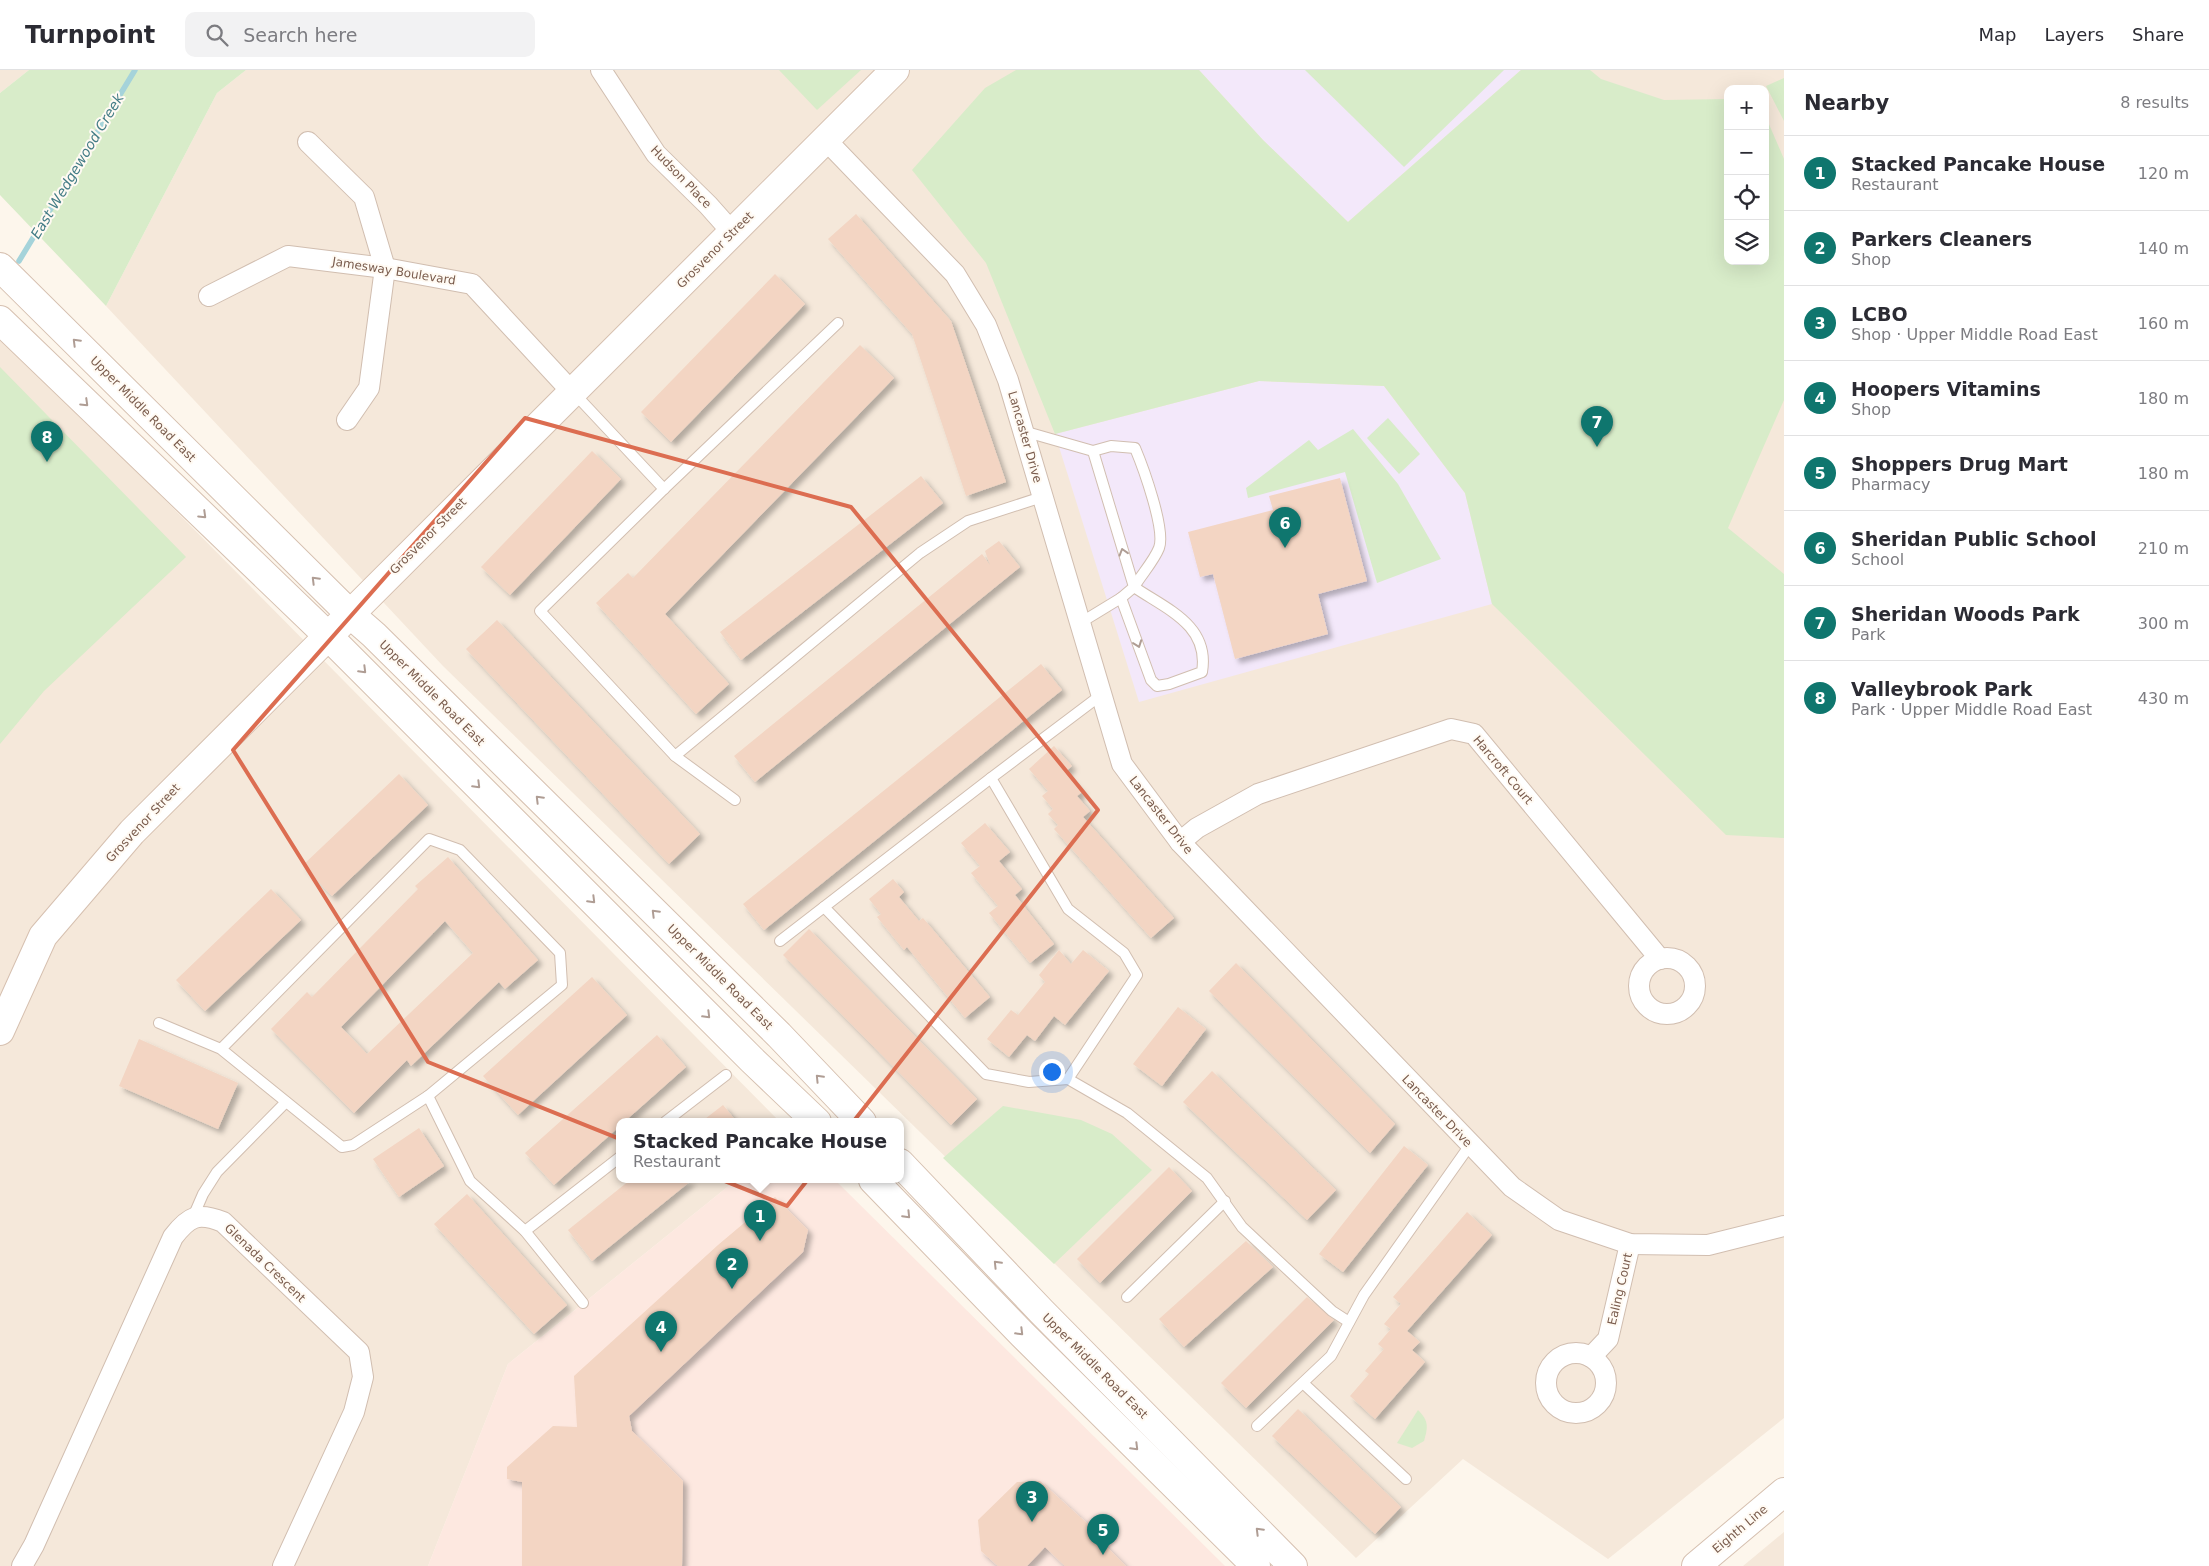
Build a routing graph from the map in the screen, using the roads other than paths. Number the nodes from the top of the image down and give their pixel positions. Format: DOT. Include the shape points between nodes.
graph roads {
  1 [pos="601,70"];
  2 [pos="895,70"];
  3 [pos="825,139"];
  4 [pos="308,142"];
  5 [pos="732,232"];
  6 [pos="0,266"];
  7 [pos="385,268"];
  8 [pos="209,296"];
  9 [pos="0,320"];
  10 [pos="838,323"];
  11 [pos="572,392"];
  12 [pos="347,420"];
  13 [pos="1023,431"];
  14 [pos="1093,451"];
  15 [pos="664,489"];
  16 [pos="1042,497"];
  17 [pos="1134,587"];
  18 [pos="1121,598"];
  19 [pos="350,614"];
  20 [pos="1080,623"];
  21 [pos="328,636"];
  22 [pos="1101,695"];
  23 [pos="675,756"];
  24 [pos="991,778"];
  25 [pos="735,800"];
  26 [pos="1180,842"];
  27 [pos="824,907"];
  28 [pos="780,941"];
  29 [pos="1660,959"];
  30 [pos="160,1023"];
  31 [pos="0,1031"];
  32 [pos="221,1049"];
  33 [pos="726,1075"];
  34 [pos="1068,1079"];
  35 [pos="428,1096"];
  36 [pos="286,1102"];
  37 [pos="670,1118"];
  38 [pos="813,1118"];
  39 [pos="858,1118"];
  40 [pos="1470,1145"];
  41 [pos="616,1160"];
  42 [pos="904,1166"];
  43 [pos="877,1183"];
  44 [pos="1225,1201"];
  45 [pos="193,1217"];
  46 [pos="1784,1226"];
  47 [pos="525,1231"];
  48 [pos="1630,1244"];
  49 [pos="1126,1297"];
  50 [pos="583,1303"];
  51 [pos="1349,1322"];
  52 [pos="1591,1357"];
  53 [pos="1303,1383"];
  54 [pos="1257,1426"];
  55 [pos="1406,1479"];
  56 [pos="1784,1492"];
  57 [pos="22,1566"];
  58 [pos="283,1566"];
  59 [pos="1256,1566"];
  60 [pos="1293,1566"];
  61 [pos="1696,1566"];
  1 -- 5 [label="street, Hudson Place" via="656,154"];
  2 -- 3 [label="main road, Grosvenor Street"];
  3 -- 5 [label="main road, Grosvenor Street"];
  3 -- 13 [label="street, Lancaster Drive" via="955,274 986,325 1008,380"];
  4 -- 7 [label="street" via="364,197"];
  5 -- 11 [label="main road, Grosvenor Street"];
  19 -- 6 [label="main road, Upper Middle Road East, one-way"];
  7 -- 8 [label="street, Jamesway Boulevard" via="288,256"];
  7 -- 11 [label="street, Jamesway Boulevard" via="472,284"];
  7 -- 12 [label="street" via="369,388"];
  9 -- 21 [label="main road, one-way"];
  10 -- 15 [label="lane"];
  11 -- 15 [label="lane"];
  11 -- 19 [label="main road, Grosvenor Street"];
  13 -- 14 [label="lane"];
  13 -- 16 [label="street, Lancaster Drive"];
  17 -- 14 [label="lane, one-way"];
  14 -- 17 [label="lane" via="1111,446 1135,448 1156,512 1161,538 1159,548"];
  15 -- 23 [label="lane" via="540,611"];
  16 -- 20 [label="street, Lancaster Drive"];
  16 -- 23 [label="lane" via="968,521 920,554"];
  17 -- 18 [label="lane"];
  18 -- 17 [label="lane, one-way" via="1151,680 1157,686 1202,672 1204,661 1199,640 1189,624"];
  18 -- 20 [label="lane"];
  19 -- 21 [label="main road, Grosvenor Street"];
  39 -- 19 [label="main road, Upper Middle Road East, one-way" via="779,1035"];
  20 -- 22 [label="street, Lancaster Drive"];
  21 -- 31 [label="main road, Grosvenor Street" via="132,832 43,936"];
  21 -- 38 [label="main road, one-way"];
  22 -- 24 [label="lane"];
  22 -- 26 [label="street, Lancaster Drive" via="1122,764"];
  23 -- 25 [label="lane"];
  24 -- 27 [label="lane"];
  24 -- 34 [label="lane" via="1068,909 1124,952 1138,975"];
  26 -- 29 [label="street, Harcroft Court" via="1197,828 1258,794 1451,729 1474,734"];
  26 -- 40 [label="street, Lancaster Drive"];
  27 -- 28 [label="lane"];
  27 -- 34 [label="lane" via="986,1074 1029,1082"];
  30 -- 32 [label="lane"];
  32 -- 35 [label="lane" via="429,839 460,850 560,953 562,984"];
  32 -- 36 [label="lane"];
  33 -- 37 [label="lane"];
  34 -- 44 [label="lane" via="1127,1113 1207,1178"];
  35 -- 36 [label="lane" via="353,1145 342,1147"];
  35 -- 47 [label="lane" via="470,1182"];
  36 -- 45 [label="lane" via="217,1172"];
  40 -- 48 [label="street, Lancaster Drive" via="1512,1187 1559,1220"];
  40 -- 51 [label="lane" via="1364,1295"];
  41 -- 47 [label="lane"];
  60 -- 42 [label="main road, Upper Middle Road East, one-way" via="1042,1312"];
  43 -- 59 [label="main road, one-way" via="1023,1335"];
  44 -- 49 [label="lane"];
  44 -- 51 [label="lane" via="1242,1227 1332,1311"];
  45 -- 57 [label="street" via="173,1237"];
  45 -- 58 [label="street, Glenada Crescent" via="209,1217 223,1222 359,1352 363,1377 354,1412"];
  46 -- 48 [label="street, Lancaster Drive" via="1708,1245"];
  47 -- 50 [label="lane"];
  48 -- 52 [label="street, Ealing Court" via="1608,1339"];
  51 -- 53 [label="lane" via="1331,1356"];
  53 -- 54 [label="lane"];
  53 -- 55 [label="lane"];
  56 -- 61 [label="main road, Eighth Line"];
}
